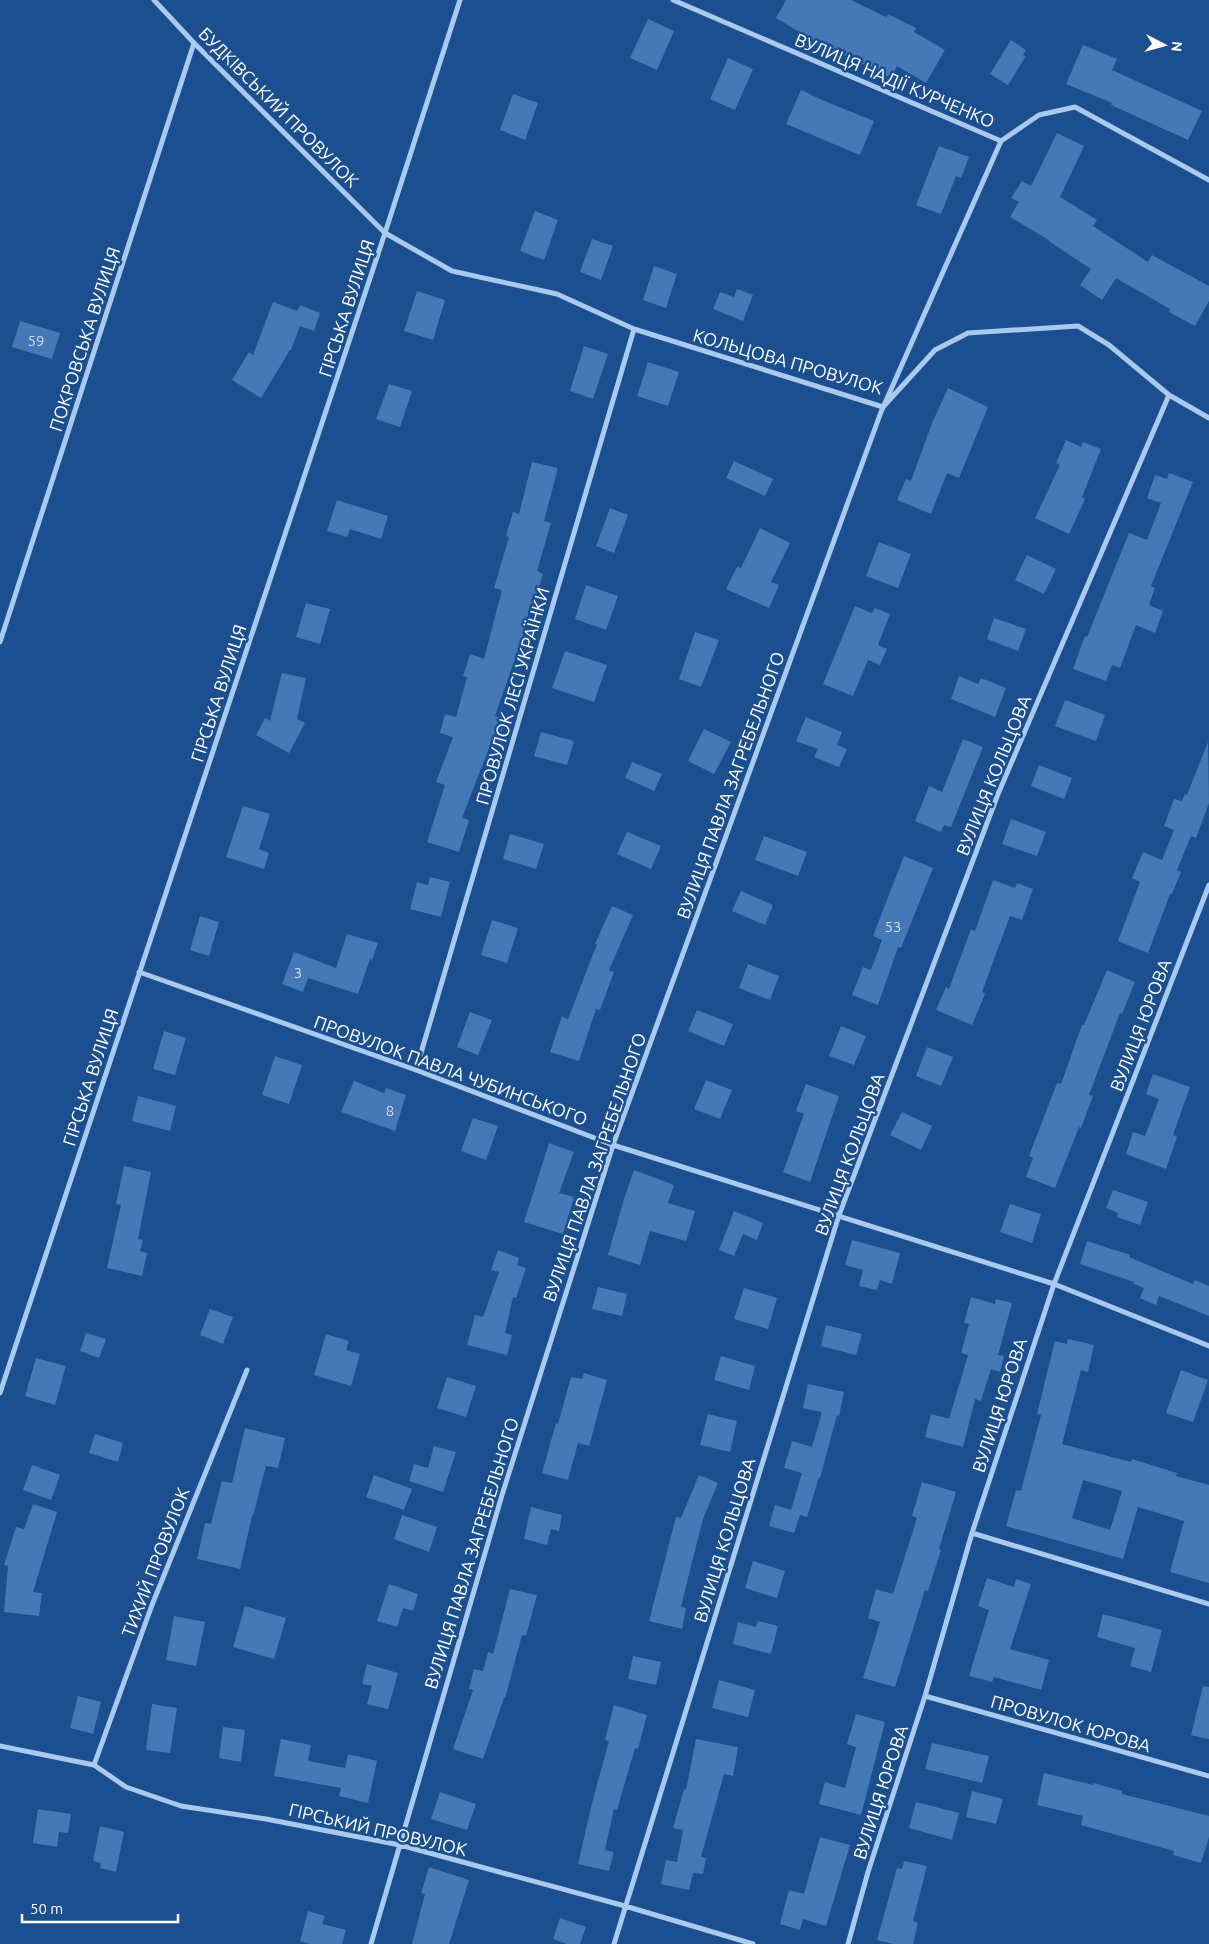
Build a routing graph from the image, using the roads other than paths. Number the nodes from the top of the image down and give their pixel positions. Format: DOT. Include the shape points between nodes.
graph roads {
  1 [pos="154,0"];
  2 [pos="460,0"];
  3 [pos="673,0"];
  4 [pos="194,43"];
  5 [pos="1001,141"];
  6 [pos="1209,180"];
  7 [pos="386,233"];
  8 [pos="634,329"];
  9 [pos="1169,395"];
  10 [pos="882,409"];
  11 [pos="1209,418"];
  12 [pos="0,642"];
  13 [pos="1209,886"];
  14 [pos="139,972"];
  15 [pos="416,1070"];
  16 [pos="613,1145"];
  17 [pos="839,1215"];
  18 [pos="1054,1284"];
  19 [pos="1209,1346"];
  20 [pos="247,1370"];
  21 [pos="0,1393"];
  22 [pos="972,1533"];
  23 [pos="1209,1604"];
  24 [pos="925,1696"];
  25 [pos="0,1746"];
  26 [pos="94,1765"];
  27 [pos="1209,1776"];
  28 [pos="400,1845"];
  29 [pos="626,1906"];
  30 [pos="372,1944"];
  31 [pos="614,1944"];
  32 [pos="753,1944"];
  33 [pos="848,1944"];
  1 -- 4 [label="street, БУДКІВСЬКИЙ ПРОВУЛОК"];
  2 -- 7 [label="street, ГІРСЬКА ВУЛИЦЯ"];
  3 -- 5 [label="street, ВУЛИЦЯ НАДІЇ КУРЧЕНКО"];
  4 -- 7 [label="street, БУДКІВСЬКИЙ ПРОВУЛОК"];
  4 -- 12 [label="street, ПОКРОВСЬКА ВУЛИЦЯ"];
  5 -- 6 [label="street, ВУЛИЦЯ НАДІЇ КУРЧЕНКО" via="1039,115 1075,107"];
  5 -- 10 [label="street, ВУЛИЦЯ ПАВЛА ЗАГРЕБЕЛЬНОГО"];
  7 -- 8 [label="street, КОЛЬЦОВА ПРОВУЛОК" via="452,271 557,294"];
  7 -- 14 [label="street, ГІРСЬКА ВУЛИЦЯ"];
  8 -- 10 [label="street, КОЛЬЦОВА ПРОВУЛОК"];
  8 -- 15 [label="street, ПРОВУЛОК ЛЕСІ УКРАЇНКИ"];
  9 -- 10 [label="street, КОЛЬЦОВА ПРОВУЛОК" via="1109,345 1078,326 968,333 935,350"];
  9 -- 11 [label="street, КОЛЬЦОВА ПРОВУЛОК"];
  9 -- 17 [label="street, ВУЛИЦЯ КОЛЬЦОВА" via="998,794"];
  10 -- 16 [label="street, ВУЛИЦЯ ПАВЛА ЗАГРЕБЕЛЬНОГО"];
  13 -- 18 [label="street, ВУЛИЦЯ ЮРОВА"];
  14 -- 15 [label="street, ПРОВУЛОК ПАВЛА ЧУБИНСЬКОГО"];
  14 -- 21 [label="street, ГІРСЬКА ВУЛИЦЯ"];
  15 -- 16 [label="street, ПРОВУЛОК ПАВЛА ЧУБИНСЬКОГО"];
  16 -- 17 [label="street, ПРОВУЛОК ПАВЛА ЧУБИНСЬКОГО"];
  16 -- 28 [label="street, ВУЛИЦЯ ПАВЛА ЗАГРЕБЕЛЬНОГО" via="502,1495"];
  17 -- 18 [label="street, ПРОВУЛОК ПАВЛА ЧУБИНСЬКОГО"];
  17 -- 29 [label="street, ВУЛИЦЯ КОЛЬЦОВА"];
  18 -- 19 [label="street, ПРОВУЛОК ПАВЛА ЧУБИНСЬКОГО"];
  18 -- 22 [label="street, ВУЛИЦЯ ЮРОВА"];
  20 -- 26 [label="street, ТИХИЙ ПРОВУЛОК" via="152,1605"];
  22 -- 23 [label="street"];
  22 -- 24 [label="street, ВУЛИЦЯ ЮРОВА"];
  24 -- 27 [label="street, ПРОВУЛОК ЮРОВА"];
  24 -- 33 [label="street, ВУЛИЦЯ ЮРОВА"];
  25 -- 26 [label="street, ГІРСЬКИЙ ПРОВУЛОК"];
  26 -- 28 [label="street, ГІРСЬКИЙ ПРОВУЛОК" via="126,1787 181,1806"];
  28 -- 29 [label="street, ГІРСЬКИЙ ПРОВУЛОК"];
  28 -- 30 [label="street, ВУЛИЦЯ ПАВЛА ЗАГРЕБЕЛЬНОГО"];
  29 -- 31 [label="street, ВУЛИЦЯ КОЛЬЦОВА"];
  29 -- 32 [label="street, ГІРСЬКИЙ ПРОВУЛОК"];
}
